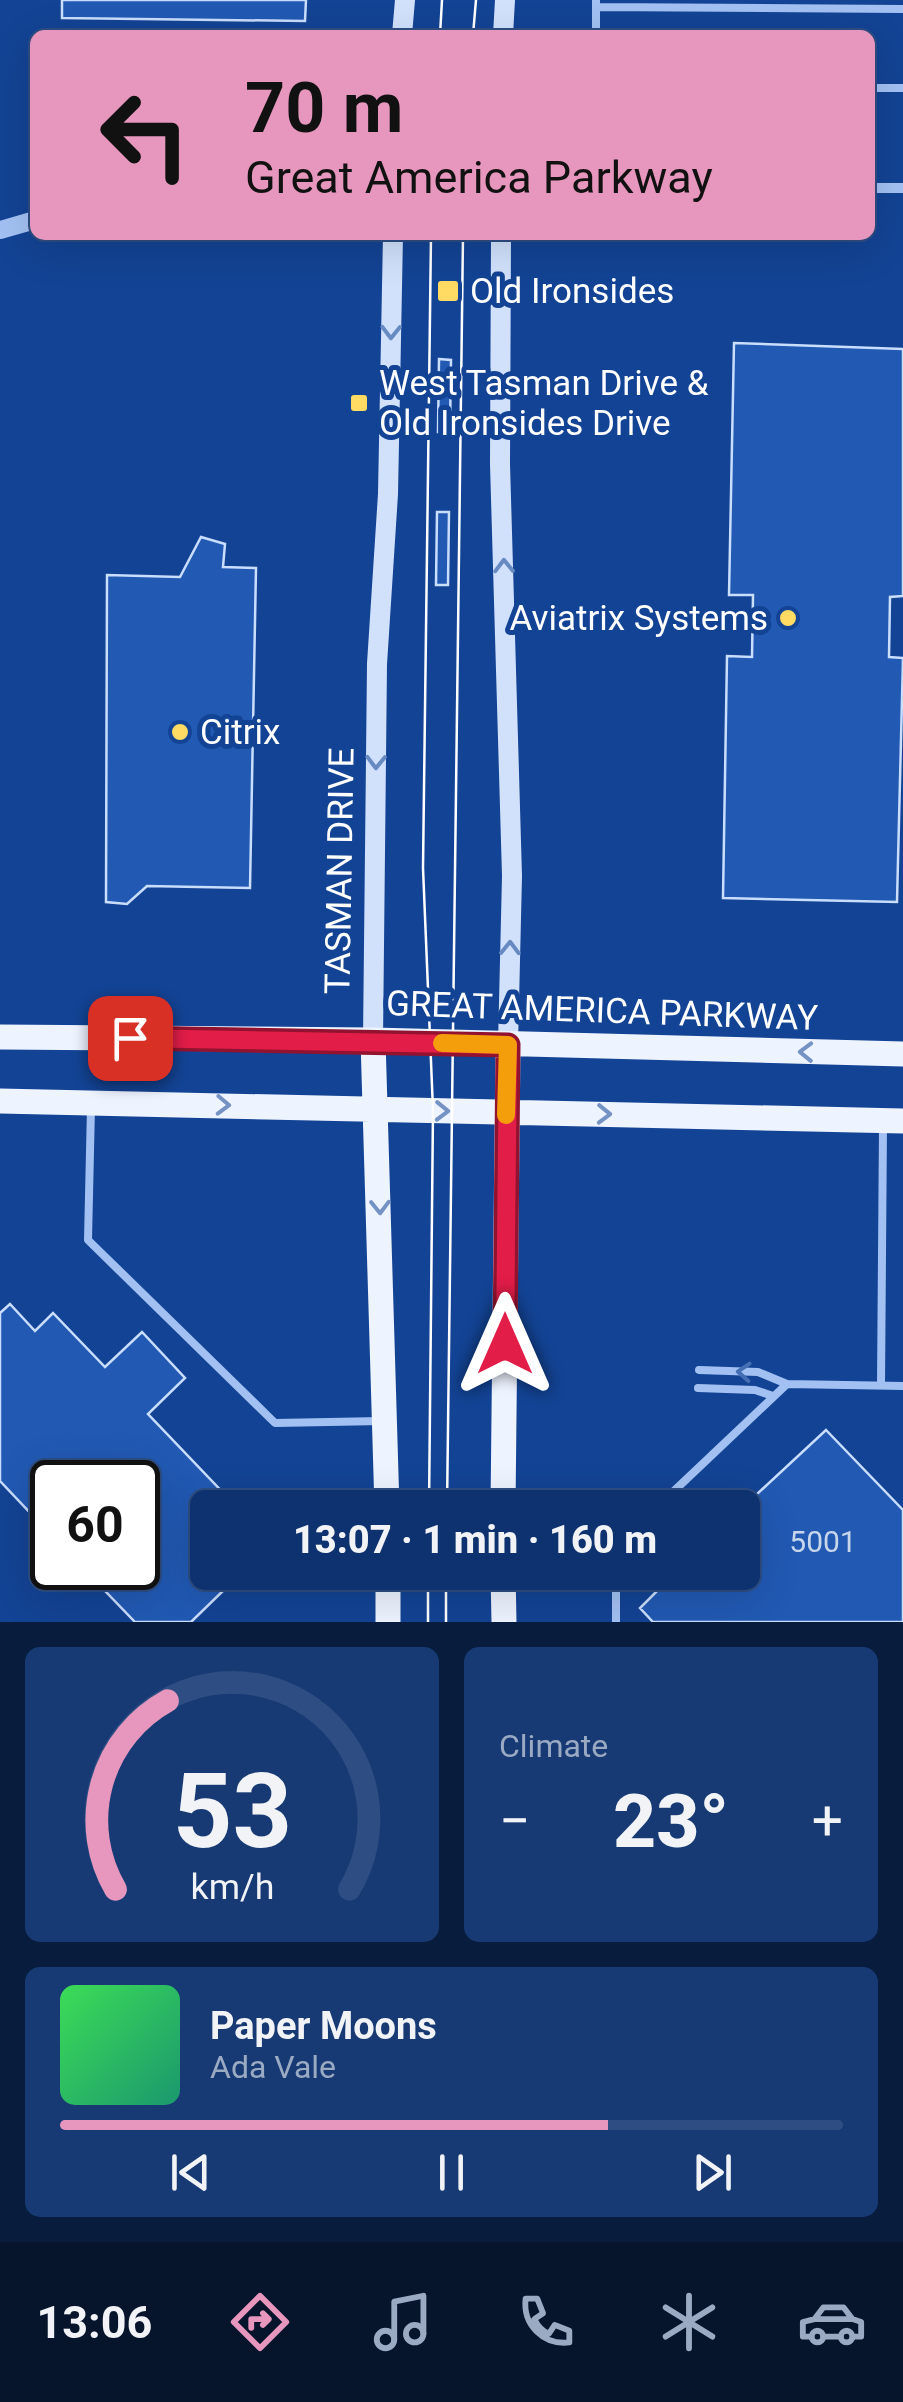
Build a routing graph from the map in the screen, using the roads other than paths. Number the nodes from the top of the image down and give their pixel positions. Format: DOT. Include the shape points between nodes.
graph roads {
  1 [pos="404,0"];
  2 [pos="505,0"];
  3 [pos="596,3"];
  4 [pos="661,4"];
  5 [pos="746,4"];
  6 [pos="903,9"];
  7 [pos="402,30"];
  8 [pos="503,30"];
  9 [pos="596,30"];
  10 [pos="875,88"];
  11 [pos="903,88"];
  12 [pos="875,188"];
  13 [pos="903,188"];
  14 [pos="30,221"];
  15 [pos="0,230"];
  16 [pos="393,240"];
  17 [pos="501,240"];
  18 [pos="0,1037"];
  19 [pos="373,1040"];
  20 [pos="508,1045"];
  21 [pos="903,1054"];
  22 [pos="0,1101"];
  23 [pos="91,1103"];
  24 [pos="377,1110"];
  25 [pos="506,1112"];
  26 [pos="893,1120"];
  27 [pos="699,1370"];
  28 [pos="787,1384"];
  29 [pos="882,1385"];
  30 [pos="903,1386"];
  31 [pos="698,1388"];
  32 [pos="772,1396"];
  33 [pos="384,1421"];
  34 [pos="386,1490"];
  35 [pos="503,1490"];
  36 [pos="675,1490"];
  37 [pos="388,1590"];
  38 [pos="504,1590"];
  39 [pos="616,1590"];
  40 [pos="388,1622"];
  41 [pos="504,1622"];
  42 [pos="616,1622"];
  1 -- 7 [label="main road"];
  2 -- 8 [label="main road"];
  3 -- 4 [label="lane"];
  3 -- 9 [label="lane"];
  4 -- 5 [label="lane"];
  5 -- 6 [label="lane"];
  10 -- 11 [label="lane"];
  12 -- 13 [label="street"];
  14 -- 15 [label="street"];
  16 -- 19 [label="main road, TASMAN DRIVE, one-way" via="377,664"];
  20 -- 17 [label="main road, one-way" via="512,876"];
  18 -- 19 [label="main road, GREAT AMERICA PARKWAY"];
  19 -- 20 [label="main road, GREAT AMERICA PARKWAY"];
  19 -- 24 [label="main road, TASMAN DRIVE"];
  21 -- 20 [label="main road, GREAT AMERICA PARKWAY, one-way"];
  20 -- 25 [label="main road"];
  22 -- 23 [label="main road"];
  23 -- 24 [label="main road, one-way"];
  23 -- 33 [label="lane" via="88,1240 275,1423"];
  24 -- 25 [label="main road, one-way"];
  24 -- 33 [label="main road, TASMAN DRIVE, one-way"];
  25 -- 26 [label="main road, one-way"];
  25 -- 35 [label="main road"];
  26 -- 29 [label="lane" via="885,1188"];
  28 -- 27 [label="lane, one-way" via="758,1372"];
  28 -- 29 [label="lane"];
  28 -- 32 [label="lane"];
  29 -- 30 [label="lane"];
  31 -- 32 [label="lane"];
  32 -- 36 [label="lane"];
  33 -- 34 [label="main road, TASMAN DRIVE"];
  37 -- 40 [label="main road"];
  38 -- 41 [label="main road"];
  39 -- 42 [label="lane"];
}
